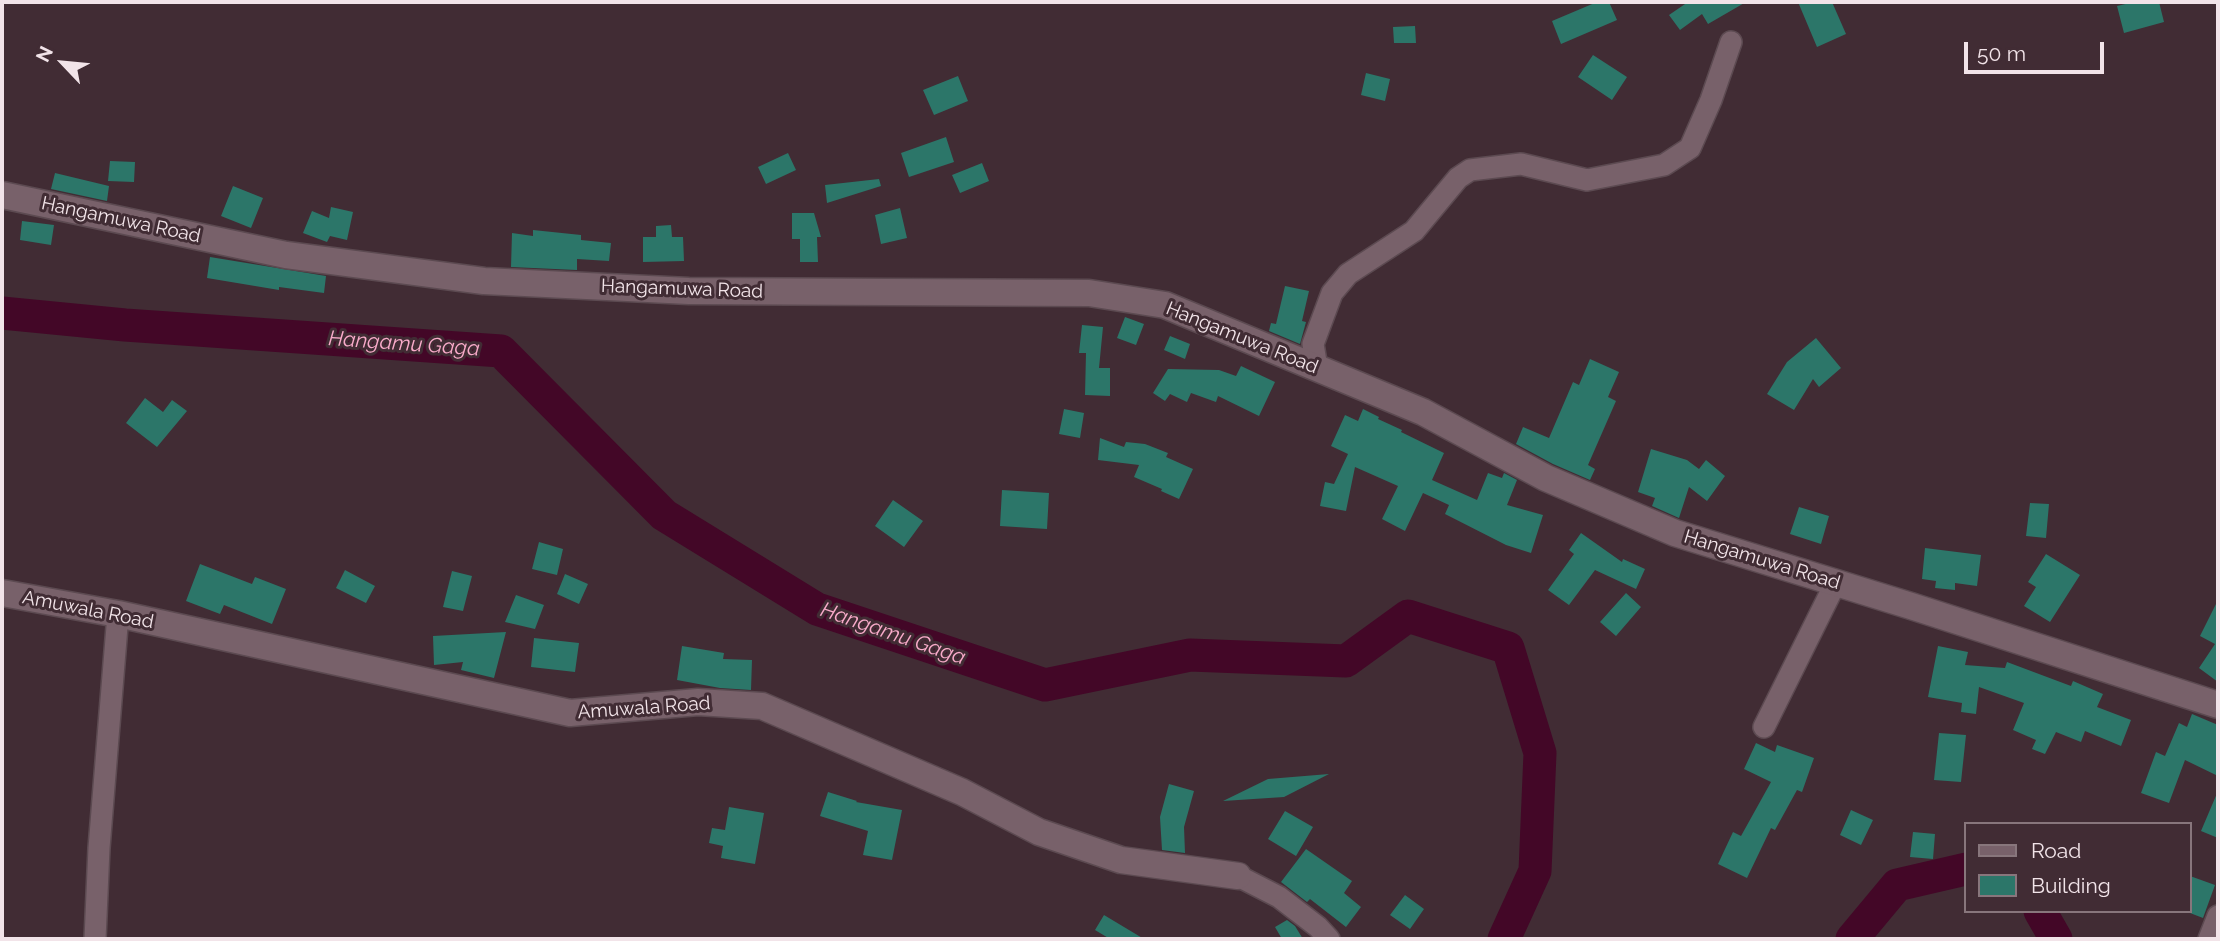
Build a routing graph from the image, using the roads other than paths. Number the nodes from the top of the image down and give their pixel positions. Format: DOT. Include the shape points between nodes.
graph roads {
  1 [pos="1731,42"];
  2 [pos="2,195"];
  3 [pos="1317,368"];
  4 [pos="1836,582"];
  5 [pos="2,593"];
  6 [pos="118,614"];
  7 [pos="2218,705"];
  8 [pos="1764,727"];
  9 [pos="1238,876"];
  10 [pos="2218,916"];
  11 [pos="95,939"];
  12 [pos="1329,939"];
  13 [pos="2209,939"];
  1 -- 3 [label="street" via="1690,148 1664,164 1587,180 1521,164 1470,170 1458,178 1414,231 1348,274 1332,293 1313,344"];
  2 -- 3 [label="street, Hangamuwa Road" via="286,255 484,281 689,291 1088,293 1165,304"];
  3 -- 4 [label="street, Hangamuwa Road" via="1423,412 1546,478 1663,528"];
  4 -- 7 [label="street, Hangamuwa Road"];
  4 -- 8 [label="street"];
  5 -- 6 [label="street, Amuwala Road"];
  6 -- 9 [label="street, Amuwala Road" via="570,713 698,702 762,706 962,792 1038,832 1121,860"];
  6 -- 11 [label="street"];
  9 -- 12 [label="street, Amuwala Road" via="1279,897"];
  10 -- 13 [label="street"];
}
